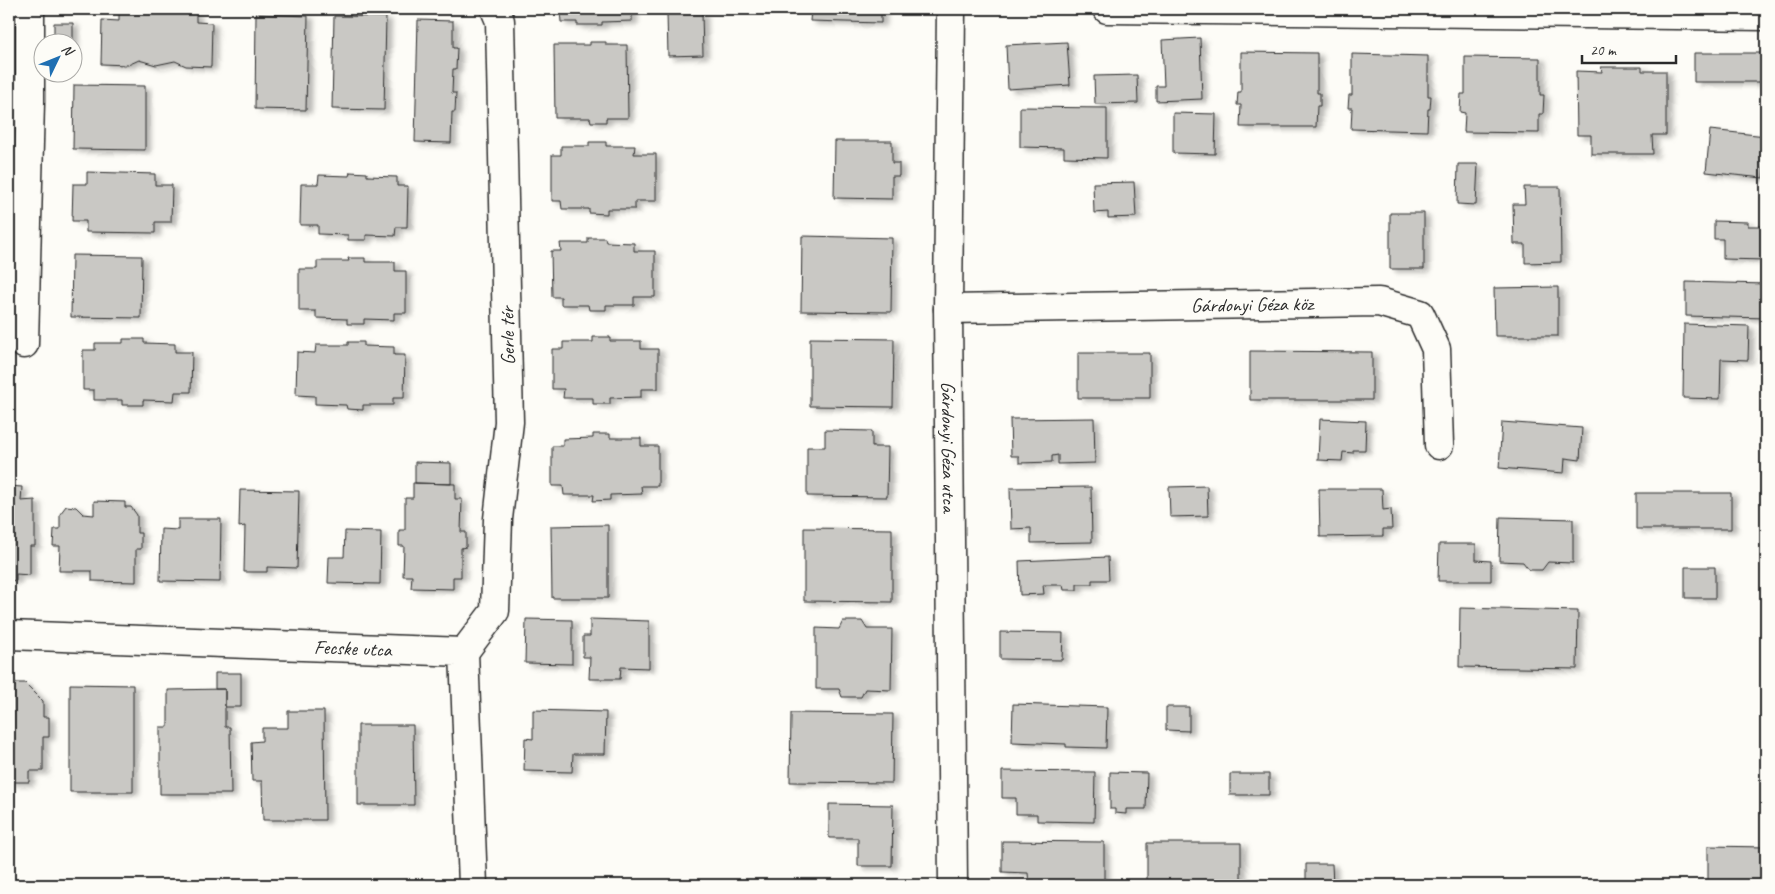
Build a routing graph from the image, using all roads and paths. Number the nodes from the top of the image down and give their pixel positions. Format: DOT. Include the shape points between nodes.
graph roads {
  1 [pos="30,9"];
  2 [pos="495,9"];
  3 [pos="951,9"];
  4 [pos="1107,9"];
  5 [pos="1766,16"];
  6 [pos="19,102"];
  7 [pos="948,308"];
  8 [pos="24,344"];
  9 [pos="1439,445"];
  10 [pos="9,635"];
  11 [pos="464,652"];
  12 [pos="473,885"];
  13 [pos="953,885"];
  1 -- 6 [label="street"];
  2 -- 11 [label="street, Gerle tér" via="500,20 509,422 498,519 495,611"];
  3 -- 7 [label="street, Gárdonyi Géza utca"];
  4 -- 5 [label="street"];
  6 -- 8 [label="street"];
  7 -- 9 [label="street, Gárdonyi Géza köz" via="1380,302 1420,314 1436,349"];
  7 -- 13 [label="street, Gárdonyi Géza utca"];
  10 -- 11 [label="street, Fecske utca"];
  11 -- 12 [label="street"];
}
